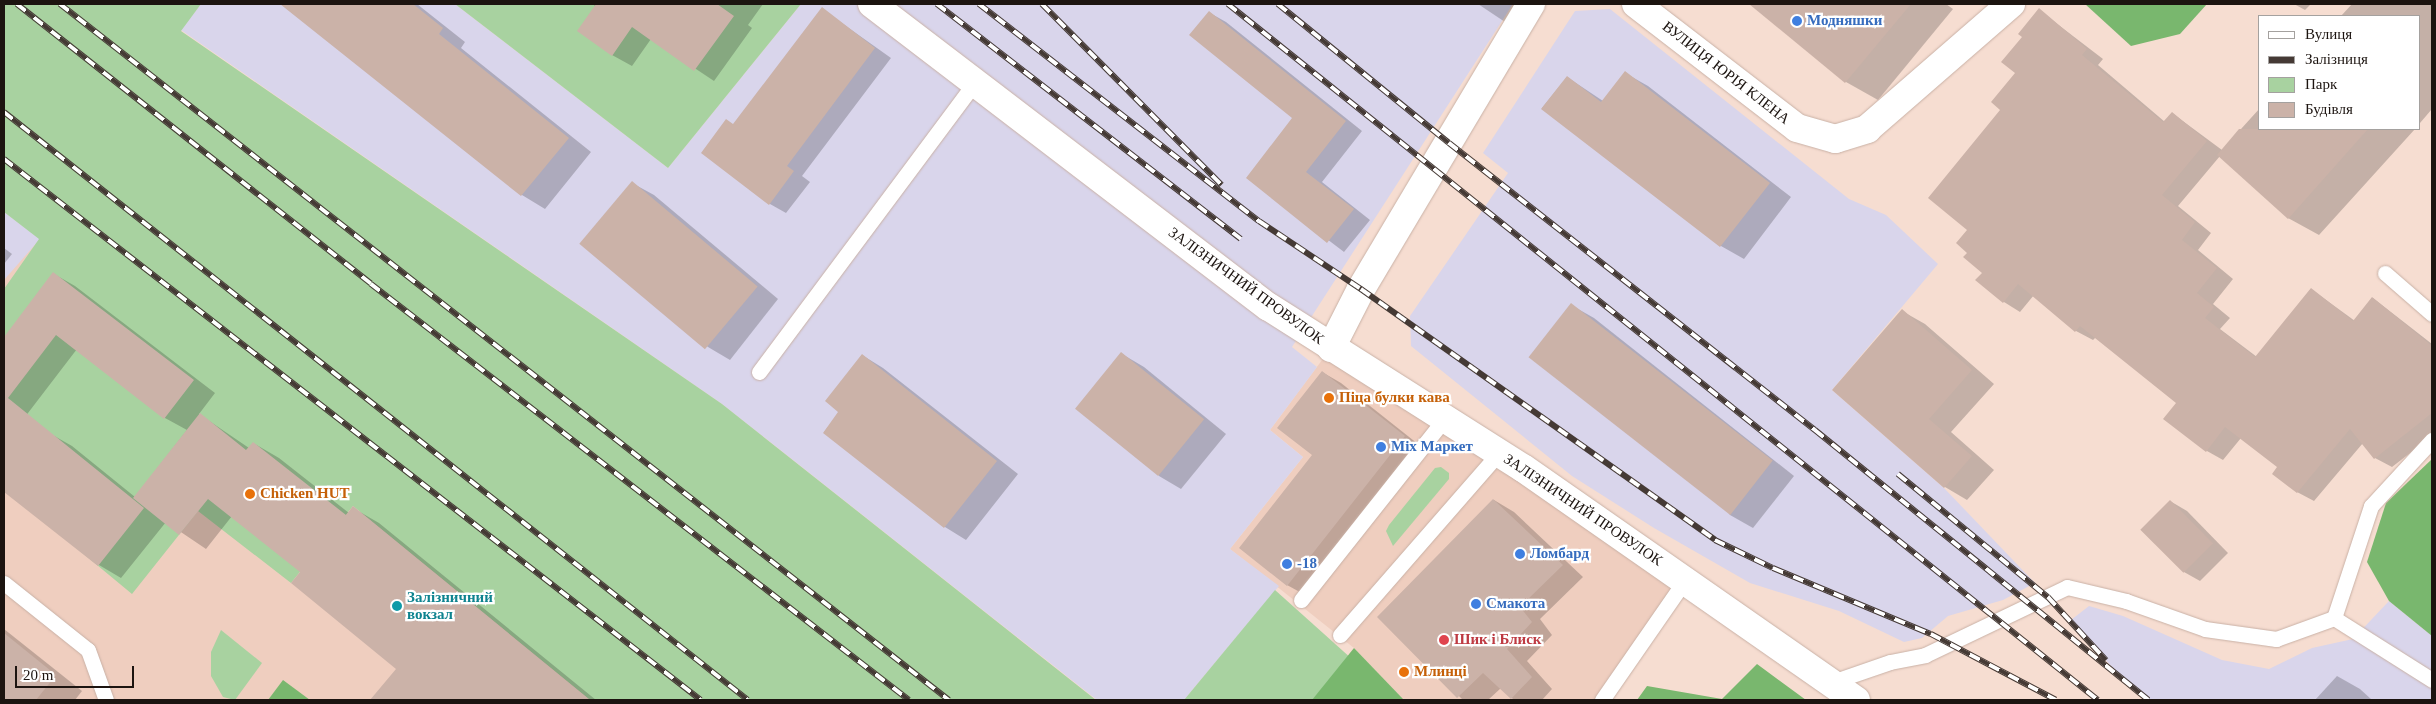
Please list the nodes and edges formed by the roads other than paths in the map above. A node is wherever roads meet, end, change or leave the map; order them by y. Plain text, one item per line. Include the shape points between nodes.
1 (872, 4) edge
2 (1531, 4) edge
3 (1636, 4) edge
4 (2010, 4) edge
5 (975, 82) junction
6 (2385, 273) dead end
7 (2432, 314) edge
8 (1331, 348) junction
9 (759, 372) dead end
10 (1445, 418) junction
11 (2432, 440) edge
12 (1499, 453) junction
13 (1685, 580) junction
14 (4, 583) edge
15 (1301, 600) dead end
16 (2334, 618) junction
17 (1340, 635) dead end
18 (2432, 680) edge
19 (1832, 682) junction
20 (106, 700) edge
21 (1602, 700) edge
22 (1856, 700) edge

1 - 5 street, ЗАЛІЗНИЧНИЙ ПРОВУЛОК
2 - 8 street via 1360,289
3 - 4 street, ВУЛИЦЯ ЮРІЯ КЛЕНА via 1797,128 1835,139 1867,129
5 - 8 street, ЗАЛІЗНИЧНИЙ ПРОВУЛОК via 1269,306
5 - 9 lane
6 - 7 lane
8 - 10 street, ЗАЛІЗНИЧНИЙ ПРОВУЛОК
10 - 12 street, ЗАЛІЗНИЧНИЙ ПРОВУЛОК
10 - 15 lane
11 - 16 lane via 2371,506
12 - 13 street, ЗАЛІЗНИЧНИЙ ПРОВУЛОК
12 - 17 lane
13 - 19 street, ЗАЛІЗНИЧНИЙ ПРОВУЛОК
13 - 21 lane
14 - 20 lane via 88,650
16 - 18 lane
16 - 19 lane via 2276,639 2205,629 2126,601 2068,587 1925,655 1890,662
19 - 22 street, ЗАЛІЗНИЧНИЙ ПРОВУЛОК

